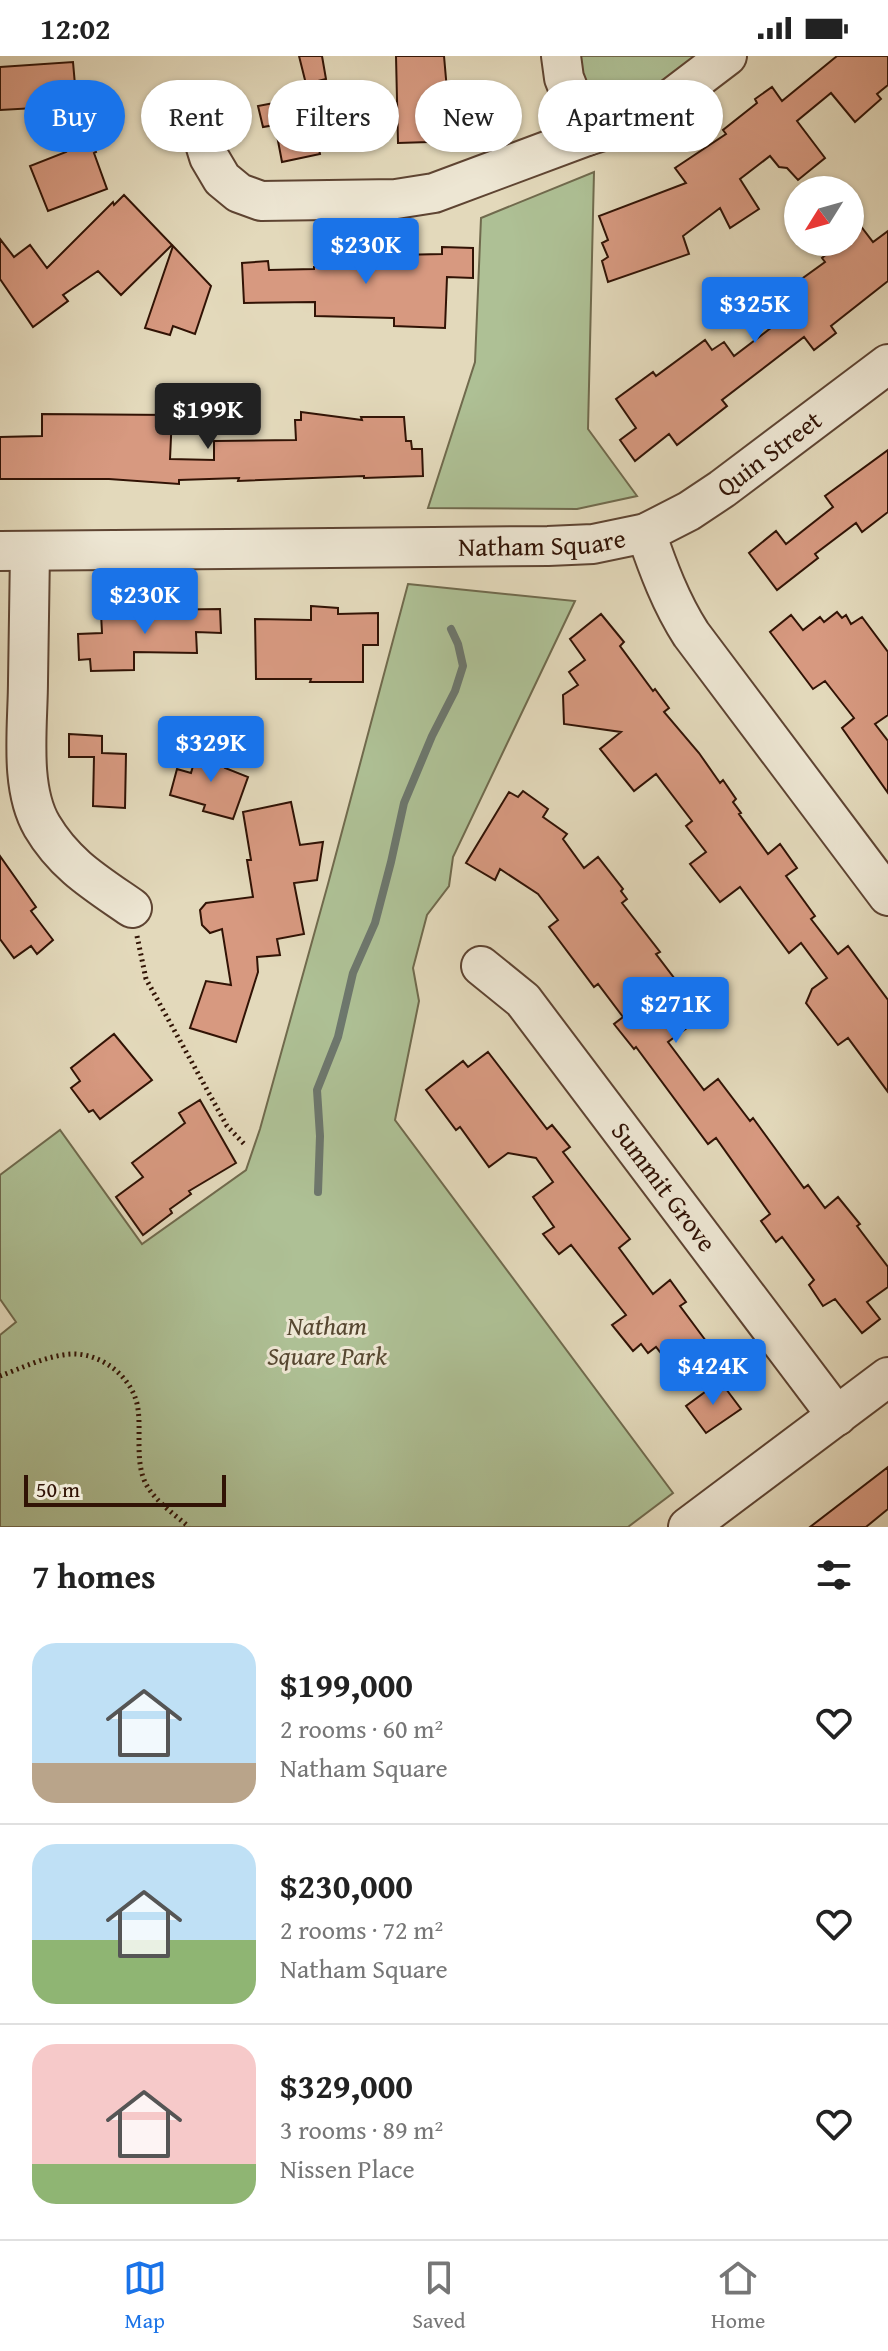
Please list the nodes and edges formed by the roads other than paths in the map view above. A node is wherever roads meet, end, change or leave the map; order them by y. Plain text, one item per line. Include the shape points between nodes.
1 (561, 56) edge
2 (727, 56) edge
3 (565, 80) edge
4 (695, 80) edge
5 (207, 152) edge
6 (544, 152) edge
7 (888, 364) edge
8 (646, 533) junction
9 (15, 552) edge
10 (888, 896) edge
11 (132, 908) road end
12 (481, 966) dead end
13 (888, 1377) edge
14 (837, 1416) junction
15 (688, 1527) edge

1 - 3 street
2 - 4 street
5 - 6 street via 222,179 261,201 396,199 434,193
7 - 8 street, Quin Street via 722,489
8 - 9 street, Natham Square via 548,546
8 - 10 street, Natham Square via 662,579 691,634
9 - 11 street via 33,807 73,866
12 - 14 street, Summit Grove via 523,1000
13 - 14 street
14 - 15 street

